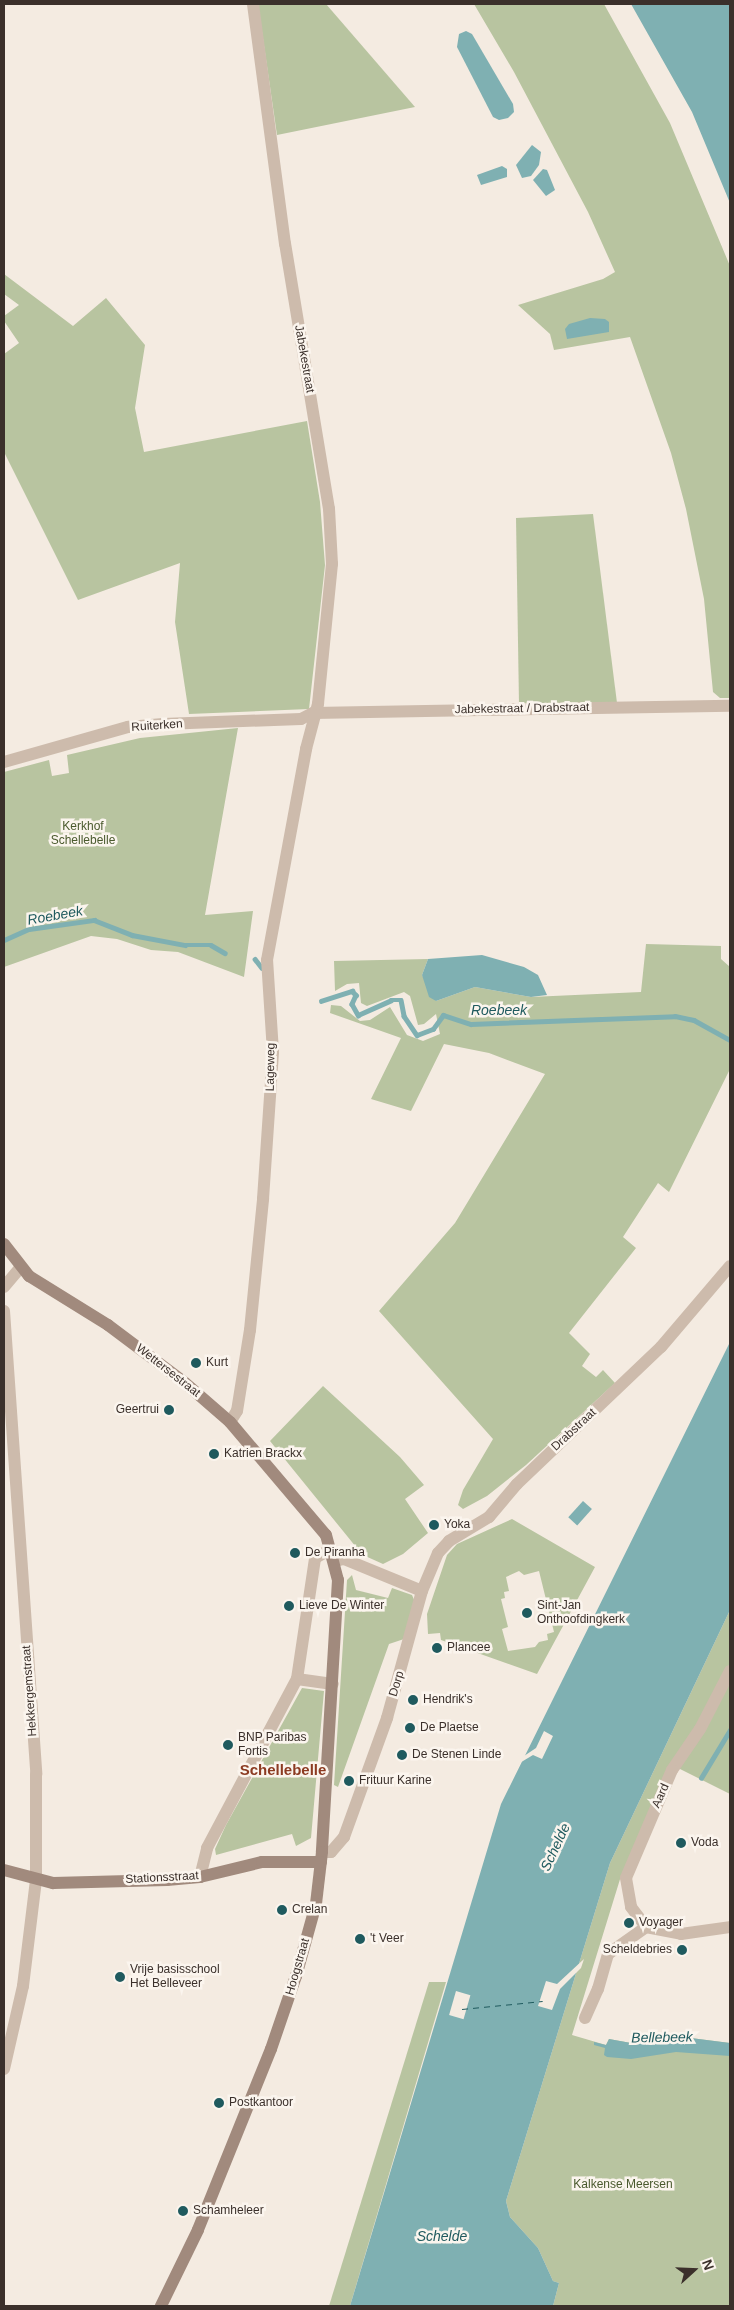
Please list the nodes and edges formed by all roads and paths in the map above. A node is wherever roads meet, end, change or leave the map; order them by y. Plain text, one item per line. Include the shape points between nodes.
1 (253, 4) edge
2 (730, 706) edge
3 (313, 713) junction
4 (4, 762) edge
5 (4, 1244) edge
6 (730, 1266) edge
7 (20, 1268) junction
8 (4, 1287) edge
9 (4, 1310) edge
10 (230, 1422) junction
11 (315, 1520) joint
12 (333, 1555) junction
13 (422, 1591) junction
14 (730, 1671) edge
15 (297, 1680) junction
16 (332, 1684) junction
17 (322, 1857) junction
18 (4, 1870) edge
19 (200, 1877) junction
20 (36, 1880) junction
21 (646, 1927) junction
22 (730, 1927) edge
23 (585, 2018) dead end
24 (4, 2070) edge
25 (161, 2306) edge

1 - 3 street, Jabekestraat via 285,244 332,534 318,704
2 - 3 street, Jabekestraat / Drabstraat
3 - 4 street, Ruiterken via 300,719 128,727
3 - 10 street, Lageweg via 267,960 273,1052 259,1240 244,1368 237,1411
5 - 7 main road, Wettersestraat
6 - 13 street, Drabstraat via 661,1346 516,1484 489,1517 449,1541 438,1552
7 - 8 street
7 - 10 main road, Wettersestraat via 145,1352
9 - 20 street, Hekkergemstraat via 35,1757
10 - 11 main road, Wettersestraat
11 - 12 main road, Hoogstraat
12 - 13 street
12 - 15 street via 315,1558
12 - 16 main road, Hoogstraat via 338,1609
13 - 17 street, Dorp via 387,1718 344,1837
14 - 21 street, Aard via 700,1729 672,1770 626,1878 628,1900
15 - 16 street
15 - 19 street via 211,1840
16 - 17 main road, Hoogstraat
17 - 19 main road, Stationsstraat via 262,1862
17 - 25 main road, Hoogstraat via 316,1904 271,2049 198,2230
18 - 20 main road, Stationsstraat
19 - 20 main road, Stationsstraat via 53,1883
20 - 24 street, Hekkergemstraat via 23,1986
21 - 22 street via 681,1934
21 - 23 street via 608,1954

